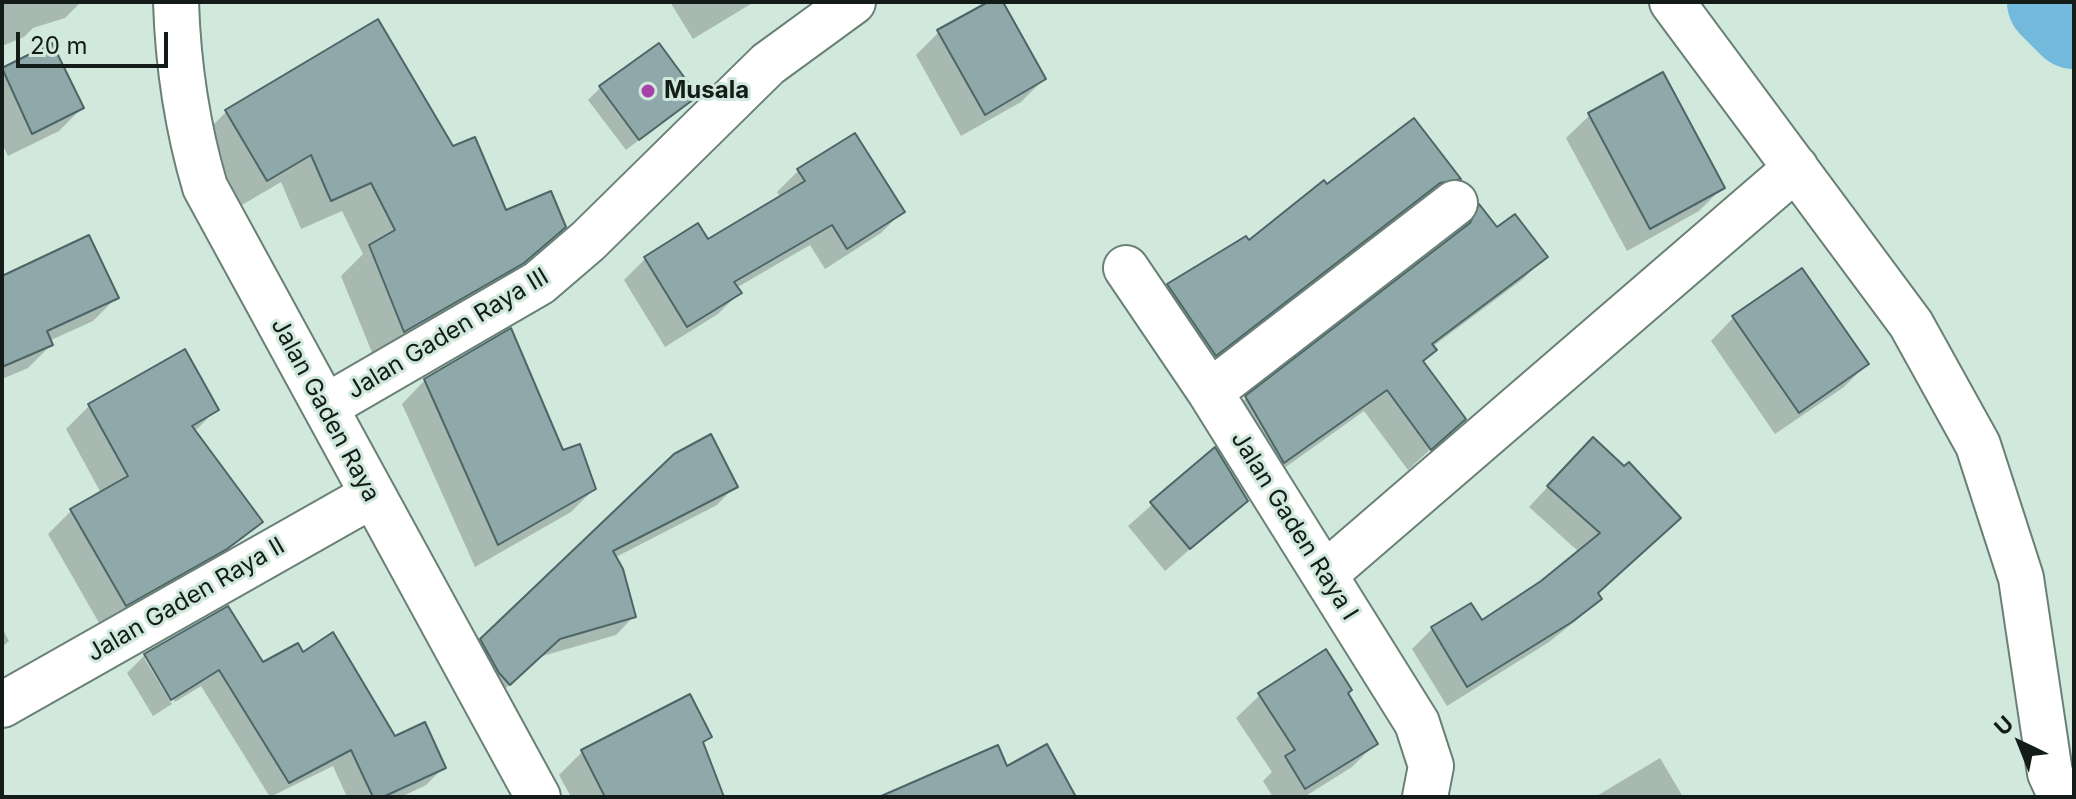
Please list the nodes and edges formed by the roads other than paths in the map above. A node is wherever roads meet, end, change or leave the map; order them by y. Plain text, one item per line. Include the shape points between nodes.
1 (176, 2) edge
2 (853, 2) edge
3 (1672, 2) edge
4 (1796, 168) junction
5 (1455, 203) dead end
6 (1126, 268) dead end
7 (1210, 392) junction
8 (325, 407) junction
9 (371, 496) junction
10 (1325, 574) junction
11 (2, 705) edge
12 (538, 797) edge
13 (1425, 797) edge
14 (2061, 797) edge

1 - 8 street, Jalan Gaden Raya via 191,141 205,187
2 - 8 street, Jalan Gaden Raya III via 768,64 539,283
3 - 4 street
4 - 10 street
4 - 14 street via 1911,324 1978,445 2021,578 2050,773
5 - 7 street
6 - 7 street, Jalan Gaden Raya I
7 - 10 street, Jalan Gaden Raya I
8 - 9 street, Jalan Gaden Raya
9 - 11 street, Jalan Gaden Raya II
9 - 12 street, Jalan Gaden Raya
10 - 13 street, Jalan Gaden Raya I via 1417,723 1431,766

